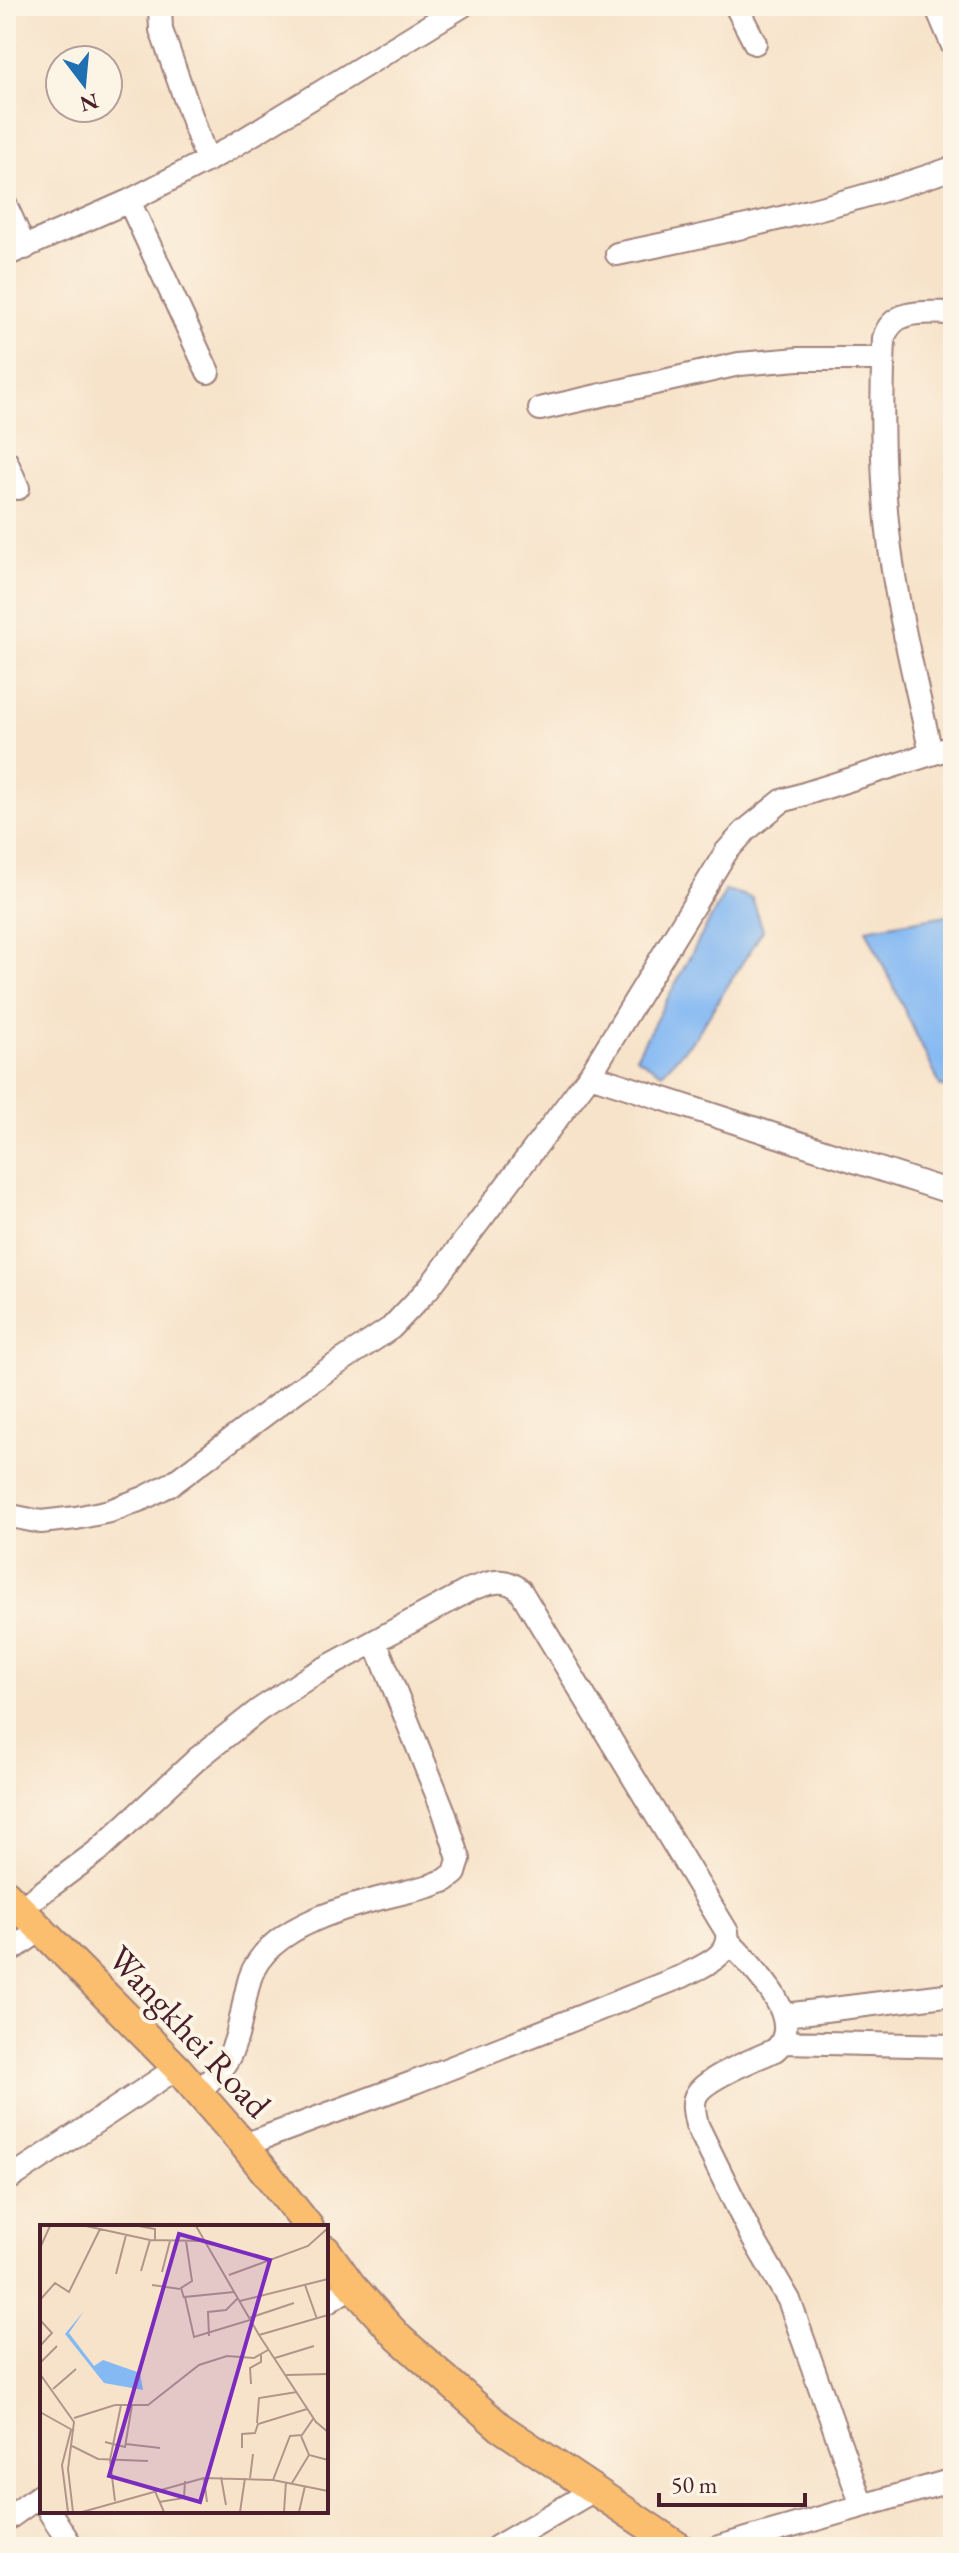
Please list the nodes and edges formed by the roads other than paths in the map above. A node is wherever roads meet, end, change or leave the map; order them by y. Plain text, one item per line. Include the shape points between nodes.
1 (160, 6) edge
2 (462, 6) edge
3 (736, 6) edge
4 (936, 6) edge
5 (755, 43) dead end
6 (953, 46) edge
7 (207, 161) junction
8 (953, 168) edge
9 (129, 201) junction
10 (6, 206) edge
11 (16, 252) edge
12 (617, 254) dead end
13 (953, 313) edge
14 (883, 359) junction
15 (208, 372) dead end
16 (540, 409) dead end
17 (6, 461) edge
18 (18, 488) dead end
19 (942, 750) edge
20 (590, 1075) junction
21 (953, 1193) edge
22 (6, 1515) edge
23 (375, 1641) junction
24 (14, 1901) edge
25 (42, 1929) junction
26 (728, 1941) junction
27 (6, 1954) edge
28 (953, 1994) edge
29 (785, 2015) junction
30 (784, 2042) junction
31 (953, 2046) edge
32 (177, 2068) junction
33 (198, 2093) junction
34 (244, 2145) junction
35 (6, 2181) edge
36 (307, 2225) edge
37 (328, 2253) edge
38 (352, 2286) junction
39 (328, 2302) edge
40 (953, 2480) edge
41 (596, 2489) junction
42 (40, 2502) edge
43 (862, 2506) junction
44 (51, 2513) edge
45 (6, 2520) edge
46 (72, 2547) edge
47 (497, 2547) edge
48 (679, 2547) edge
49 (719, 2547) edge

1 - 7 street via 161,30
2 - 7 street
3 - 5 street
4 - 6 street
7 - 9 street
8 - 12 street via 846,201
9 - 11 street
9 - 15 street
10 - 11 street
13 - 14 street via 894,319 884,338
14 - 16 street via 739,364
14 - 19 street via 881,424 891,554
17 - 18 street
19 - 20 street via 782,801 745,831 726,852
20 - 21 street
20 - 22 street via 428,1289 391,1328 173,1483 144,1498 76,1518 41,1522
23 - 24 street via 259,1710 99,1850
23 - 26 street via 471,1589 512,1583 574,1677
23 - 33 street via 444,1812 459,1859 455,1873 430,1886 319,1916 282,1939 251,1974 226,2063
24 - 25 main road, Wangkhei Road
25 - 27 street
25 - 32 main road, Wangkhei Road
26 - 29 street
26 - 34 street via 722,1953 683,1976
28 - 29 street
29 - 30 street
30 - 31 street
30 - 43 street via 707,2084 696,2094 693,2107 751,2235 789,2300
32 - 33 main road, Wangkhei Road
32 - 35 street
33 - 34 main road, Wangkhei Road
34 - 36 main road, Wangkhei Road
37 - 38 main road
38 - 39 street
38 - 41 main road via 399,2338 500,2427
40 - 43 street
41 - 47 street
41 - 48 main road
42 - 45 street
43 - 49 street
44 - 46 street

